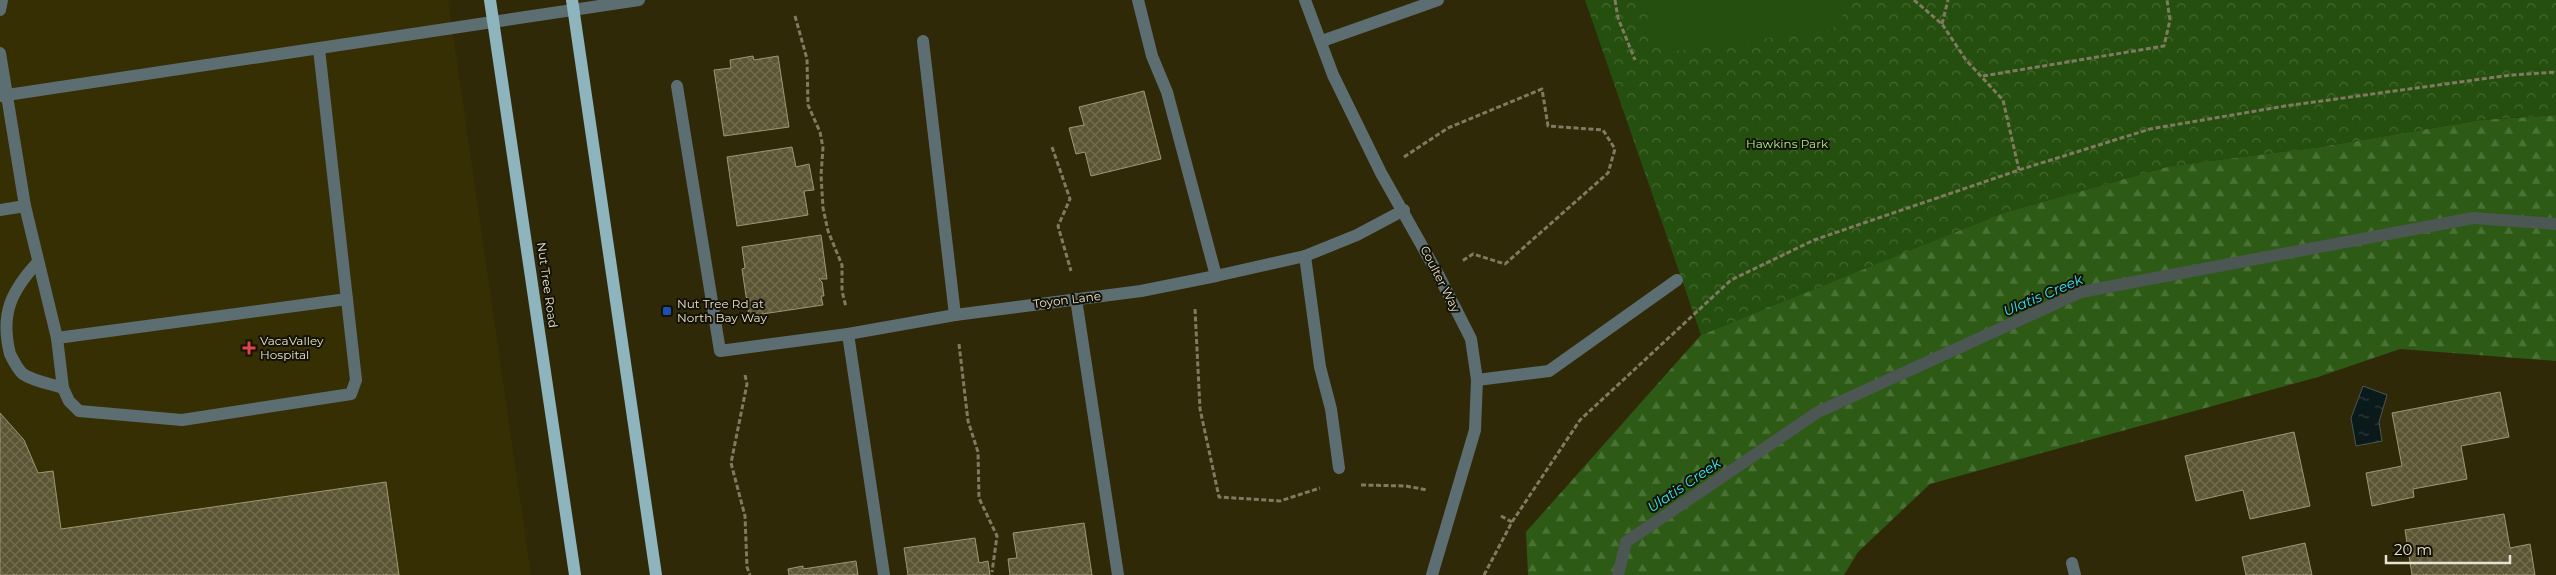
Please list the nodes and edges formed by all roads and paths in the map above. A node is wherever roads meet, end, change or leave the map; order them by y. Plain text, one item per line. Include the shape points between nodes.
1 (2, 0) edge
2 (490, 0) edge
3 (639, 0) edge
4 (1138, 0) edge
5 (1305, 0) edge
6 (1438, 0) edge
7 (1615, 0) edge
8 (1914, 0) edge
9 (1948, 0) edge
10 (2167, 0) edge
11 (572, 5) edge
12 (0, 10) edge
13 (795, 16) dead end
14 (494, 23) junction
15 (1942, 24) junction
16 (923, 41) dead end
17 (1322, 41) junction
18 (319, 49) junction
19 (0, 53) edge
20 (1635, 60) dead end
21 (2556, 72) edge
22 (1983, 76) junction
23 (678, 86) dead end
24 (3, 96) edge
25 (1052, 147) dead end
26 (2018, 170) junction
27 (1381, 173) junction
28 (26, 206) junction
29 (0, 210) edge
30 (1404, 210) junction
31 (1305, 256) junction
32 (38, 262) junction
33 (1216, 276) junction
34 (1439, 276) junction
35 (1677, 280) dead end
36 (1192, 281) junction
37 (347, 299) junction
38 (1076, 299) junction
39 (955, 315) junction
40 (848, 334) junction
41 (58, 338) junction
42 (742, 348) junction
43 (1478, 380) junction
44 (63, 388) junction
45 (1339, 468) dead end
46 (1353, 484) dead end
47 (1326, 486) dead end
48 (1427, 490) dead end
49 (1502, 516) dead end
50 (1512, 522) junction
51 (992, 572) dead end
52 (575, 575) edge
53 (656, 575) edge
54 (750, 575) edge
55 (884, 575) edge
56 (1118, 575) edge
57 (1432, 575) edge
58 (1484, 575) edge

1 - 12 street
2 - 14 main road, Nut Tree Road
3 - 11 street
4 - 33 street via 1152,56 1167,92
5 - 17 street, Coulter Way
6 - 17 street
7 - 20 path via 1618,18
8 - 15 path
9 - 15 path
10 - 22 path via 2170,20 2164,46
11 - 14 street
11 - 53 main road
13 - 40 path via 807,59 808,105 823,148 821,192 828,231 842,265
14 - 18 street
14 - 52 main road, Nut Tree Road
15 - 22 path via 1966,60
16 - 39 street
17 - 27 street, Coulter Way via 1333,76
18 - 24 street
18 - 37 street
19 - 24 street
21 - 26 path via 2511,75 2285,106 2150,129
22 - 26 path via 2003,100
23 - 42 street, Toyon Lane via 720,351
24 - 28 street
25 - 38 path via 1070,199 1058,226
26 - 50 path via 1814,240 1730,280 1580,420
27 - 30 street, Coulter Way
27 - 34 path via 1448,128 1542,89 1548,126 1604,130 1615,149 1608,173 1505,264 1473,254
28 - 29 street
28 - 32 street
30 - 31 street, Toyon Lane
30 - 34 street, Coulter Way
31 - 33 street, Toyon Lane
31 - 45 street via 1320,367 1331,409
32 - 41 street
32 - 44 street via 13,289 4,308 2,324 6,346 22,373
33 - 36 street, Toyon Lane
34 - 43 street, Coulter Way via 1471,339
35 - 43 street via 1549,371
36 - 38 street, Toyon Lane
36 - 47 path via 1200,409 1219,497 1280,501
37 - 41 street
37 - 44 street via 356,380 351,394 182,420 79,411
38 - 39 street, Toyon Lane
38 - 56 street
39 - 40 street, Toyon Lane
39 - 51 path via 968,421 978,452 979,498 997,536
40 - 42 street, Toyon Lane
40 - 55 street
41 - 44 street
42 - 54 path via 747,384 731,463 745,516 746,567
43 - 57 street, Coulter Way via 1476,430
46 - 48 path
49 - 50 path
50 - 58 path

